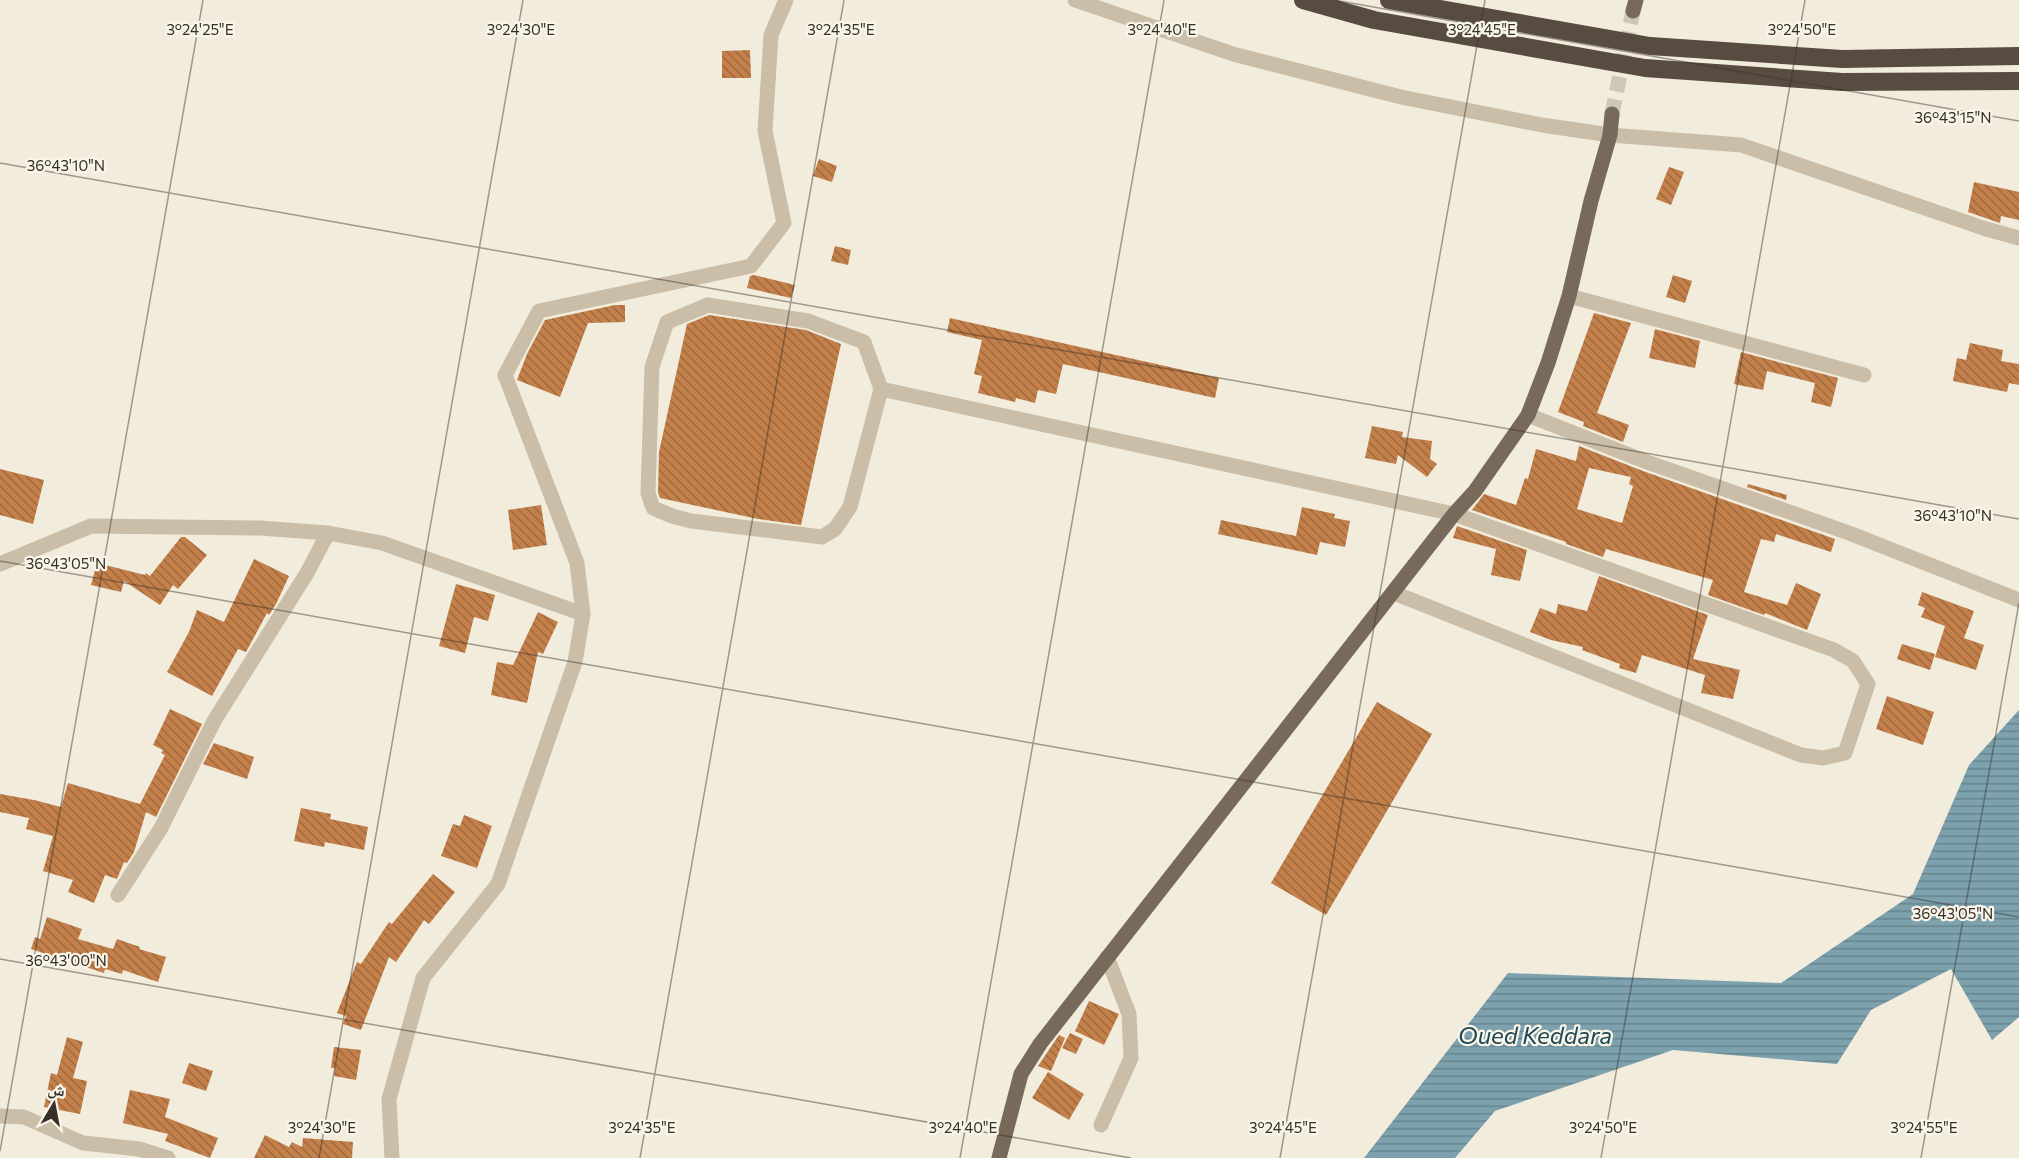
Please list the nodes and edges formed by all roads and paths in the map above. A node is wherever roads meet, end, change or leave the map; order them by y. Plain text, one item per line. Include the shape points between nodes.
1 (786, 0) edge
2 (1076, 0) edge
3 (1303, 0) edge
4 (1389, 0) edge
5 (2019, 56) edge
6 (2019, 81) edge
7 (1612, 114) tunnel mouth
8 (1610, 135) junction
9 (2019, 238) edge
10 (1569, 297) junction
11 (1864, 375) dead end
12 (881, 389) junction
13 (1528, 415) junction
14 (1454, 513) junction
15 (328, 533) junction
16 (0, 564) edge
17 (1394, 592) junction
18 (2019, 600) edge
19 (583, 614) junction
20 (118, 895) dead end
21 (1107, 957) junction
22 (0, 1116) edge
23 (1101, 1125) dead end
24 (168, 1158) edge
25 (392, 1158) edge
26 (999, 1158) edge

1 - 19 street via 771,34 765,131 784,223 751,266 538,311 505,375 577,563
2 - 8 street via 1233,54 1401,97
3 - 6 highway via 1374,20 1645,68 1842,82
4 - 5 highway via 1650,46 1842,59
7 - 8 main road
8 - 9 street via 1741,146
8 - 10 main road
10 - 11 street
10 - 13 main road
12 - 12 street via 850,507 835,529 822,537 691,520 653,508 648,493 652,367 667,322 708,305 808,321 864,342
12 - 14 street
13 - 14 main road via 1475,491
13 - 18 street
14 - 17 main road
14 - 17 street via 1834,650 1853,662 1868,684 1845,753 1823,758 1801,755
15 - 16 street via 91,526
15 - 19 street via 382,543
15 - 20 street via 214,721 161,828
17 - 21 main road
19 - 25 street via 575,662 498,884 423,978 388,1099
21 - 23 street via 1129,1014 1131,1058
21 - 26 main road via 1021,1074
22 - 24 street via 24,1117 83,1143 139,1149

